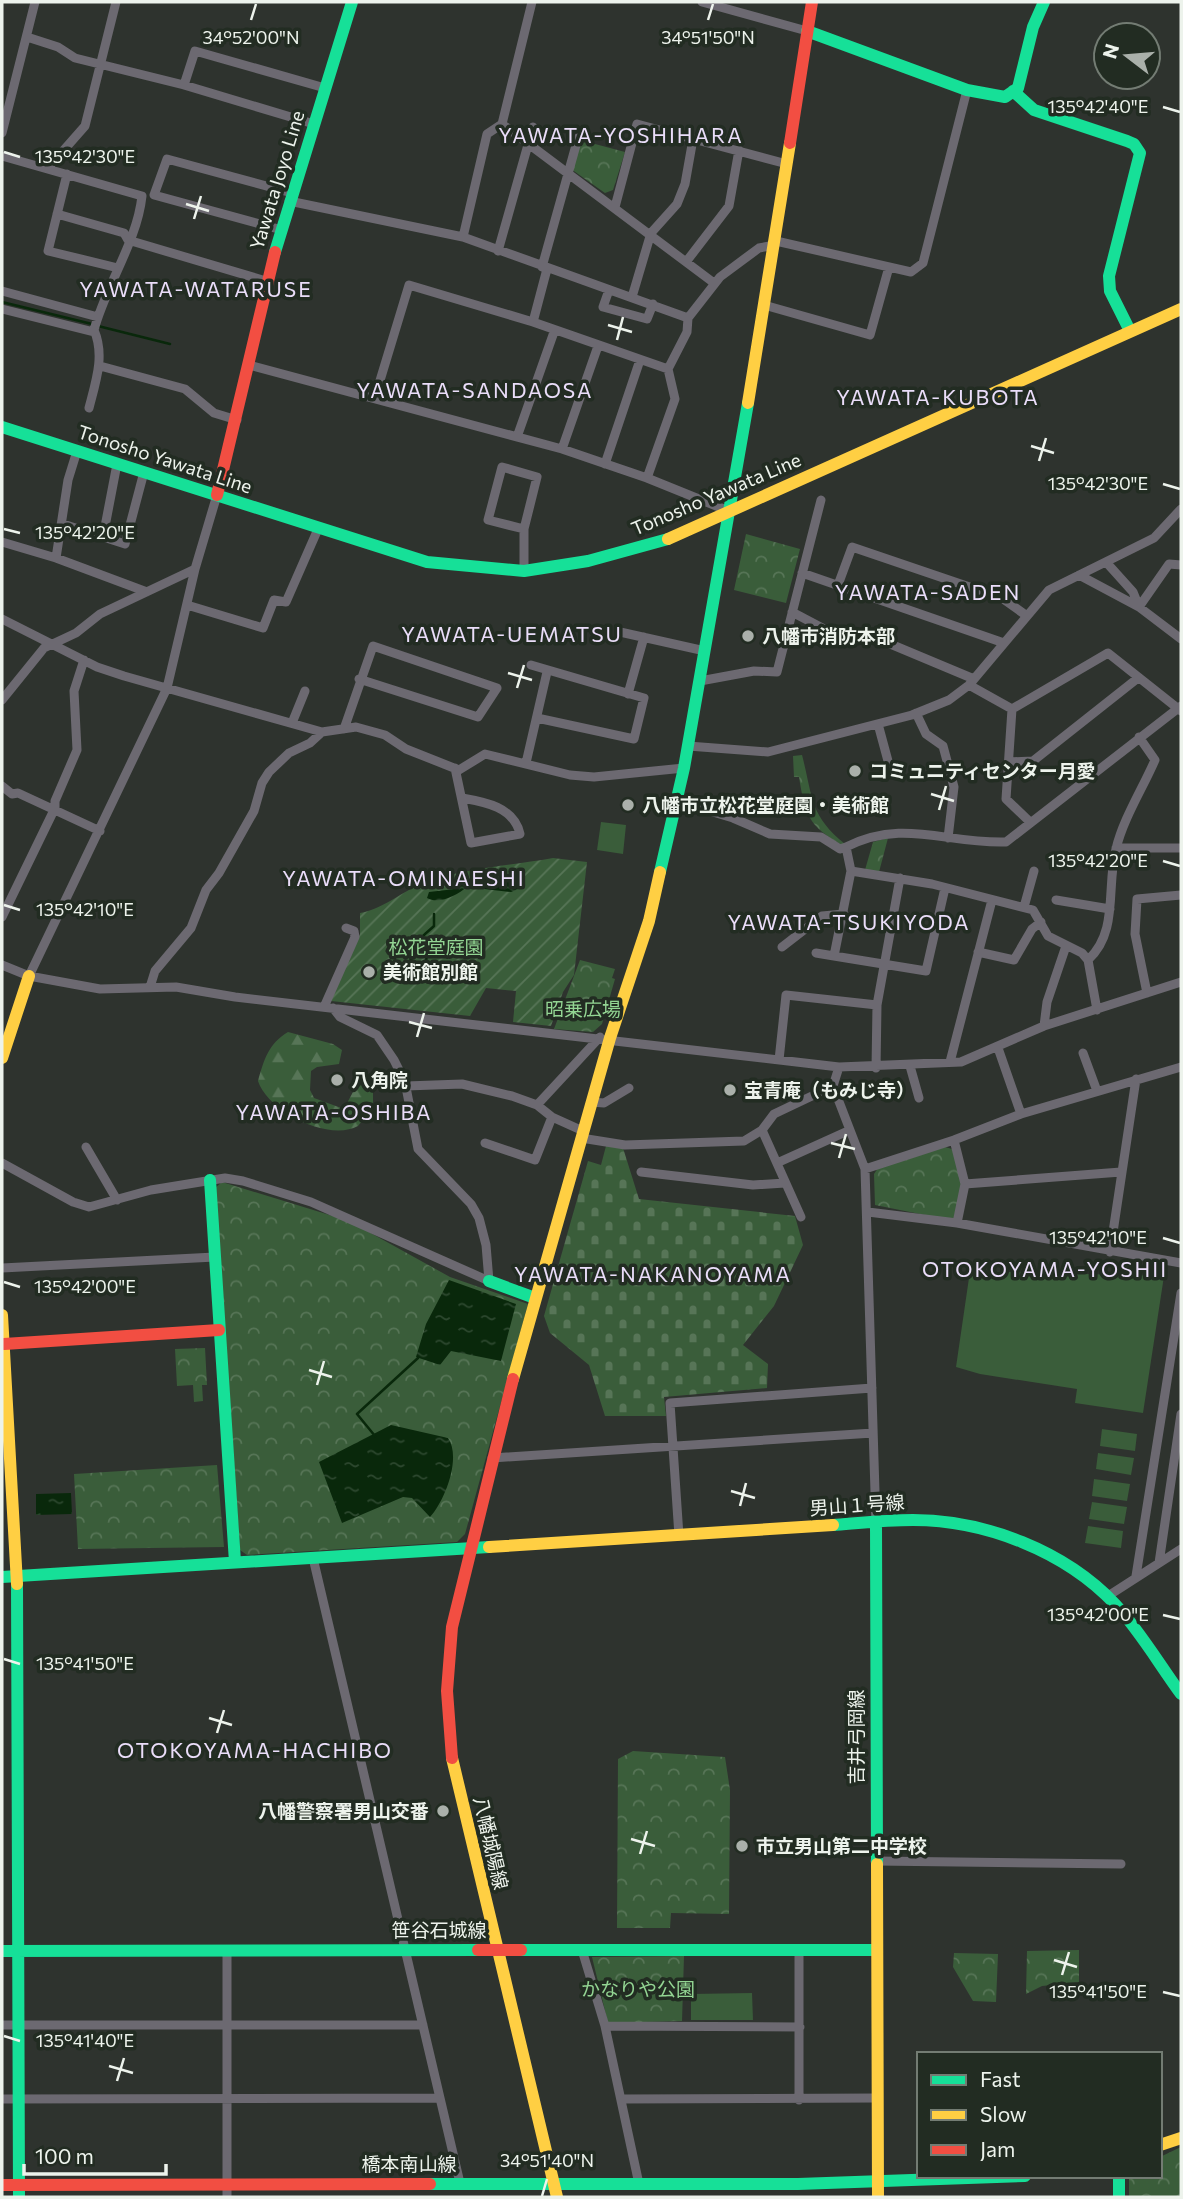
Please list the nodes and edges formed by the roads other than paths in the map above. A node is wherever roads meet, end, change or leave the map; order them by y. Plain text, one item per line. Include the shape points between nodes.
1 (35, 2) edge
2 (116, 2) edge
3 (352, 2) edge
4 (531, 2) edge
5 (702, 2) edge
6 (812, 2) edge
7 (1044, 2) edge
8 (807, 31) junction
9 (27, 37) junction
10 (99, 65) junction
11 (184, 85) junction
12 (326, 88) junction
13 (967, 90) junction
14 (1013, 91) junction
15 (314, 124) junction
16 (502, 124) junction
17 (533, 127) dead end
18 (2, 133) edge
19 (578, 138) dead end
20 (693, 139) junction
21 (528, 144) junction
22 (738, 150) junction
23 (2, 156) edge
24 (787, 164) junction
25 (48, 168) junction
26 (569, 172) junction
27 (67, 174) junction
28 (291, 197) junction
29 (615, 207) junction
30 (57, 214) junction
31 (282, 230) junction
32 (651, 233) junction
33 (463, 237) junction
34 (128, 240) junction
35 (775, 243) junction
36 (498, 251) junction
37 (686, 262) junction
38 (889, 267) junction
39 (118, 268) junction
40 (544, 268) junction
41 (266, 281) junction
42 (714, 283) junction
43 (609, 290) junction
44 (2, 291) edge
45 (632, 297) junction
46 (653, 304) junction
47 (764, 305) junction
48 (2, 309) edge
49 (1181, 309) edge
50 (688, 318) junction
51 (533, 322) junction
52 (95, 325) junction
53 (1130, 331) junction
54 (554, 332) junction
55 (598, 346) junction
56 (640, 360) junction
57 (249, 365) junction
58 (100, 366) junction
59 (668, 369) junction
60 (375, 397) junction
61 (89, 408) dead end
62 (237, 420) junction
63 (2, 427) edge
64 (517, 437) junction
65 (78, 450) junction
66 (562, 450) junction
67 (117, 464) junction
68 (605, 464) junction
69 (144, 472) junction
70 (647, 478) junction
71 (217, 495) junction
72 (821, 500) dead end
73 (1181, 509) edge
74 (731, 512) junction
75 (63, 524) junction
76 (318, 529) junction
77 (524, 529) junction
78 (103, 537) junction
79 (2, 542) edge
80 (56, 558) junction
81 (1105, 562) junction
82 (1181, 565) edge
83 (195, 569) junction
84 (524, 571) junction
85 (802, 573) junction
86 (1079, 575) junction
87 (838, 585) junction
88 (147, 592) junction
89 (187, 605) junction
90 (1139, 607) junction
91 (792, 612) junction
92 (1027, 616) junction
93 (2, 619) edge
94 (620, 632) dead end
95 (644, 637) junction
96 (1181, 639) edge
97 (53, 643) junction
98 (1004, 643) junction
99 (705, 650) junction
100 (84, 660) junction
101 (531, 666) dead end
102 (547, 672) junction
103 (1138, 678) junction
104 (359, 679) junction
105 (700, 681) junction
106 (971, 682) junction
107 (167, 688) junction
108 (305, 691) dead end
109 (628, 694) junction
110 (2, 700) edge
111 (1180, 708) edge
112 (1012, 709) junction
113 (916, 713) junction
114 (537, 718) junction
115 (292, 723) junction
116 (878, 724) junction
117 (344, 729) junction
118 (322, 732) junction
119 (1139, 737) junction
120 (688, 746) junction
121 (1009, 762) junction
122 (526, 763) junction
123 (455, 768) junction
124 (684, 768) junction
125 (891, 772) dead end
126 (2, 786) edge
127 (461, 798) junction
128 (676, 801) junction
129 (55, 808) junction
130 (1030, 822) junction
131 (100, 831) junction
132 (948, 838) junction
133 (1180, 845) edge
134 (846, 847) junction
135 (1116, 848) junction
136 (851, 871) junction
137 (1034, 871) dead end
138 (900, 878) junction
139 (945, 887) junction
140 (1181, 895) edge
141 (992, 900) junction
142 (1056, 900) dead end
143 (1024, 907) junction
144 (1110, 909) junction
145 (844, 914) junction
146 (2, 917) edge
147 (1041, 922) junction
148 (346, 928) dead end
149 (1066, 946) junction
150 (782, 947) dead end
151 (978, 952) junction
152 (816, 953) dead end
153 (834, 956) junction
154 (1087, 960) junction
155 (2, 965) edge
156 (883, 965) junction
157 (29, 976) junction
158 (1181, 982) edge
159 (150, 987) junction
160 (1147, 993) junction
161 (877, 1005) junction
162 (329, 1007) junction
163 (1097, 1010) junction
164 (1044, 1026) junction
165 (605, 1038) junction
166 (998, 1048) junction
167 (1083, 1053) dead end
168 (2, 1058) edge
169 (779, 1060) junction
170 (950, 1062) junction
171 (910, 1066) junction
172 (839, 1067) junction
173 (1181, 1067) edge
174 (876, 1068) junction
175 (1136, 1080) junction
176 (406, 1086) junction
177 (833, 1086) junction
178 (629, 1088) dead end
179 (1097, 1091) junction
180 (919, 1098) dead end
181 (591, 1102) junction
182 (537, 1105) junction
183 (1021, 1114) junction
184 (552, 1117) junction
185 (762, 1130) junction
186 (850, 1130) junction
187 (582, 1134) junction
188 (954, 1140) junction
189 (485, 1143) dead end
190 (86, 1147) dead end
191 (2, 1163) edge
192 (778, 1163) junction
193 (865, 1168) junction
194 (641, 1172) dead end
195 (1121, 1172) junction
196 (210, 1180) junction
197 (785, 1183) junction
198 (965, 1184) junction
199 (117, 1200) junction
200 (868, 1212) junction
201 (801, 1217) dead end
202 (957, 1223) junction
203 (1110, 1252) junction
204 (215, 1257) junction
205 (1181, 1262) edge
206 (2, 1268) edge
207 (489, 1281) junction
208 (1181, 1294) edge
209 (535, 1298) junction
210 (2, 1315) edge
211 (219, 1330) junction
212 (3, 1344) edge
213 (872, 1388) junction
214 (1181, 1414) edge
215 (5, 1415) edge
216 (873, 1433) junction
217 (1159, 1437) junction
218 (1177, 1441) junction
219 (672, 1447) junction
220 (492, 1458) junction
221 (7, 1488) edge
222 (876, 1524) junction
223 (679, 1536) junction
224 (469, 1548) junction
225 (1181, 1549) edge
226 (313, 1558) junction
227 (235, 1562) junction
228 (1159, 1563) junction
229 (17, 1576) junction
230 (1136, 1576) junction
231 (2, 1577) edge
232 (1108, 1596) junction
233 (1181, 1694) edge
234 (875, 1861) junction
235 (1121, 1864) dead end
236 (227, 1950) junction
237 (405, 1950) junction
238 (582, 1950) junction
239 (799, 1950) junction
240 (877, 1950) junction
241 (2, 1951) edge
242 (18, 1951) junction
243 (2, 2025) edge
244 (18, 2025) junction
245 (227, 2025) junction
246 (423, 2025) junction
247 (605, 2026) junction
248 (800, 2027) junction
249 (440, 2098) junction
250 (877, 2098) junction
251 (2, 2099) edge
252 (19, 2099) junction
253 (227, 2099) junction
254 (621, 2099) junction
255 (799, 2100) junction
256 (1181, 2138) edge
257 (1162, 2144) edge
258 (977, 2178) edge
259 (1119, 2178) edge
260 (554, 2182) junction
261 (878, 2182) junction
262 (390, 2183) junction
263 (460, 2183) junction
264 (2, 2185) edge
265 (639, 2185) junction
266 (227, 2190) edge
267 (19, 2191) edge
268 (390, 2197) edge
269 (557, 2197) edge
270 (878, 2197) edge
271 (1119, 2197) edge

1 - 9 street
2 - 10 street
3 - 12 street, Yawata Joyo Line
4 - 16 street
5 - 8 street
6 - 8 street, 八幡城陽線
7 - 14 street via 1018,88
8 - 13 street
8 - 24 street, 八幡城陽線
9 - 10 street
9 - 18 street
10 - 11 street
10 - 25 street via 85,126
11 - 12 street via 195,51
11 - 15 street
12 - 15 street, Yawata Joyo Line
13 - 14 street via 1005,97
13 - 38 street via 923,263 911,272
14 - 53 street via 1034,110 1127,141 1140,153 1109,276 1110,291
15 - 28 street, Yawata Joyo Line
16 - 21 street
16 - 33 street via 487,134
17 - 21 street
19 - 26 street
20 - 22 street
20 - 29 street via 637,124
20 - 32 street via 677,204
21 - 26 street
21 - 36 street
22 - 24 street
22 - 37 street via 729,206
23 - 25 street
24 - 35 street, 八幡城陽線
25 - 27 street
26 - 29 street
26 - 40 street
27 - 30 street
27 - 34 street via 142,196 139,218
28 - 31 street, Yawata Joyo Line
28 - 31 street via 167,159 155,195
28 - 33 street
29 - 32 street
30 - 34 street via 124,233
30 - 39 street via 48,251
31 - 41 street, Yawata Joyo Line
32 - 37 street
32 - 45 street
33 - 36 street
34 - 39 street
34 - 41 street
35 - 38 street
35 - 42 street via 759,248
35 - 47 street, 八幡城陽線
36 - 40 street
37 - 42 street
38 - 47 street via 870,335
39 - 52 street
40 - 43 street
40 - 51 street
41 - 57 street, Yawata Joyo Line
42 - 50 street
43 - 45 street
43 - 46 street via 603,307 647,319
44 - 52 street
45 - 46 street
46 - 50 street
47 - 74 street, 八幡城陽線
48 - 52 street
49 - 53 street, Tonosho Yawata Line
50 - 59 street via 687,332
51 - 54 street
51 - 60 street via 410,285
52 - 58 street
53 - 74 street, Tonosho Yawata Line
54 - 55 street
54 - 64 street
55 - 56 street
55 - 66 street
56 - 59 street
56 - 68 street
57 - 60 street
57 - 62 street, Yawata Joyo Line
58 - 61 street
58 - 62 street via 185,389 214,413
59 - 70 street via 674,399
60 - 64 street
62 - 71 street, Yawata Joyo Line
63 - 65 street, Tonosho Yawata Line
64 - 66 street
65 - 67 street, Tonosho Yawata Line
65 - 75 street via 68,480
66 - 68 street
67 - 69 street, Tonosho Yawata Line
67 - 78 street
68 - 70 street
69 - 71 street, Tonosho Yawata Line
69 - 78 street via 125,544
70 - 74 street
71 - 76 street, Tonosho Yawata Line
71 - 83 street
72 - 85 street
73 - 81 street via 1154,538
74 - 84 street, Tonosho Yawata Line via 654,545
74 - 99 street, 八幡城陽線
75 - 78 street
75 - 80 street
76 - 84 street, Tonosho Yawata Line via 428,562
76 - 89 street via 286,602 274,600 263,628
77 - 77 street via 537,477 502,467 488,520
77 - 84 street
79 - 80 street
80 - 88 street
81 - 86 street
81 - 90 street via 1133,592
82 - 90 street via 1170,564
83 - 88 street
83 - 89 street
85 - 87 street
85 - 91 street
86 - 90 street
86 - 92 street via 1049,590
87 - 92 street via 852,547 1002,598
87 - 98 street
88 - 97 street
89 - 107 street
90 - 96 street
91 - 105 street via 777,672 754,671
91 - 106 street via 847,641 876,638
92 - 98 street
93 - 97 street
94 - 95 street
95 - 99 street
95 - 109 street
97 - 100 street
97 - 110 street
98 - 106 street
99 - 105 street, 八幡城陽線
100 - 107 street
100 - 129 street via 74,691 77,750
101 - 102 street
102 - 109 street
102 - 114 street
103 - 111 street
103 - 112 street via 1108,653
103 - 121 street via 1033,761
104 - 104 street via 373,646 497,688 478,717
104 - 117 street
105 - 120 street, 八幡城陽線
106 - 112 street
106 - 113 street via 949,700
107 - 115 street
107 - 131 street
108 - 115 street
109 - 114 street via 644,698 634,739
111 - 119 street
112 - 121 street
113 - 116 street
113 - 132 street via 926,734 943,746 954,787
114 - 122 street
115 - 118 street
116 - 120 street via 768,752
116 - 125 street
117 - 118 street
117 - 123 street via 356,727 385,735 406,749
118 - 159 street via 269,772 254,811 206,890 191,928 156,971
119 - 130 street
119 - 135 street via 1155,760
120 - 124 street, 八幡城陽線
121 - 130 street via 1006,799
122 - 123 street via 485,754 459,770
122 - 124 street via 570,775 605,778
123 - 127 street
124 - 128 street, 八幡城陽線
126 - 129 street via 12,794
127 - 127 street via 471,843 520,834 518,822 502,809
128 - 134 street via 770,834 821,837 840,849
128 - 165 street, 八幡城陽線 via 649,920
129 - 131 street
129 - 146 street
130 - 132 street via 1006,842
131 - 157 street
132 - 134 street via 894,831 867,836
133 - 135 street
134 - 136 street
135 - 144 street
136 - 138 street
136 - 145 street
137 - 143 street
138 - 139 street
138 - 156 street
139 - 141 street
139 - 156 street via 926,971
140 - 160 street via 1138,899 1135,934
141 - 143 street
141 - 151 street
142 - 144 street
143 - 147 street via 1033,910
144 - 154 street via 1102,947
145 - 150 street via 822,916
145 - 153 street
147 - 149 street via 1048,936
147 - 151 street via 1014,960
148 - 162 street via 354,931 355,937
149 - 154 street
149 - 164 street
151 - 170 street
152 - 153 street
153 - 156 street
154 - 163 street
155 - 157 street
156 - 161 street
157 - 159 street via 100,989
157 - 168 street
158 - 160 street
159 - 162 street via 202,989
160 - 163 street
161 - 169 street via 786,995
161 - 174 street
162 - 165 street
162 - 176 street via 377,1035
163 - 164 street
164 - 166 street
165 - 169 street
165 - 181 street, 八幡城陽線
165 - 182 street
166 - 170 street
166 - 183 street
167 - 179 street
169 - 172 street
170 - 171 street
171 - 174 street
171 - 180 street
172 - 174 street
172 - 177 street
173 - 175 street
175 - 179 street
175 - 195 street
176 - 182 street via 462,1084
176 - 207 street via 418,1149 471,1204 478,1218
177 - 185 street via 774,1114
177 - 186 street
178 - 181 street via 604,1103
179 - 183 street
181 - 187 street, 八幡城陽線
182 - 184 street
183 - 188 street
184 - 187 street
184 - 189 street via 535,1160
185 - 187 street via 744,1141 625,1145
185 - 192 street
186 - 192 street
186 - 193 street
187 - 209 street, 八幡城陽線
188 - 193 street
188 - 198 street
190 - 199 street
191 - 199 street via 73,1202 98,1207
192 - 197 street
193 - 200 street
194 - 197 street via 753,1185
195 - 198 street
195 - 203 street
196 - 199 street
196 - 204 street
196 - 207 street via 243,1181 311,1202
197 - 201 street
198 - 202 street
200 - 202 street
200 - 213 street
202 - 203 street
203 - 205 street
204 - 206 street
204 - 211 street
207 - 209 street
208 - 217 street
209 - 220 street, 八幡城陽線
210 - 212 street
211 - 212 street
211 - 227 street
212 - 215 street
213 - 216 street
213 - 219 street via 670,1403
214 - 218 street
215 - 221 street
216 - 219 street
216 - 222 street
217 - 218 street
217 - 230 street
218 - 228 street
219 - 220 street
219 - 223 street
220 - 224 street, 八幡城陽線
221 - 229 street
222 - 223 street, 男山１号線
222 - 232 street, 男山１号線 via 953,1522 1001,1534 1056,1559
222 - 234 street, 吉井弓岡線
223 - 224 street, 男山１号線
224 - 226 street, 男山１号線
224 - 260 street, 八幡城陽線 via 452,1627 447,1691 453,1767
225 - 228 street
226 - 227 street, 男山１号線
226 - 237 street
227 - 229 street, 男山１号線
228 - 230 street
229 - 231 street, 男山１号線
229 - 242 street
230 - 232 street
232 - 233 street, 男山１号線
234 - 235 street
234 - 240 street, 吉井弓岡線
236 - 237 street, 笹谷石城線
236 - 242 street, 笹谷石城線
236 - 245 street
237 - 238 street, 笹谷石城線, bridge
237 - 246 street
238 - 239 street, 笹谷石城線
238 - 247 street
239 - 240 street, 笹谷石城線
239 - 248 street
240 - 250 street, 吉井弓岡線
241 - 242 street, 笹谷石城線
242 - 244 street
243 - 244 street
244 - 245 street
244 - 252 street
245 - 246 street
245 - 253 street
246 - 249 street
247 - 248 street
247 - 254 street
248 - 255 street
249 - 253 street
249 - 263 street
250 - 255 street
250 - 261 street, 吉井弓岡線
251 - 252 street
252 - 253 street
252 - 267 street
253 - 266 street
254 - 255 street
254 - 265 street
256 - 257 street
258 - 261 street, 橋本南山線
259 - 271 street
260 - 263 street, 橋本南山線
260 - 265 street, 橋本南山線
260 - 269 street, 八幡城陽線
261 - 265 street, 橋本南山線
261 - 270 street, 吉井弓岡線
262 - 263 street, 橋本南山線
262 - 266 street, 橋本南山線
262 - 268 street
264 - 267 street, 橋本南山線
266 - 267 street, 橋本南山線

